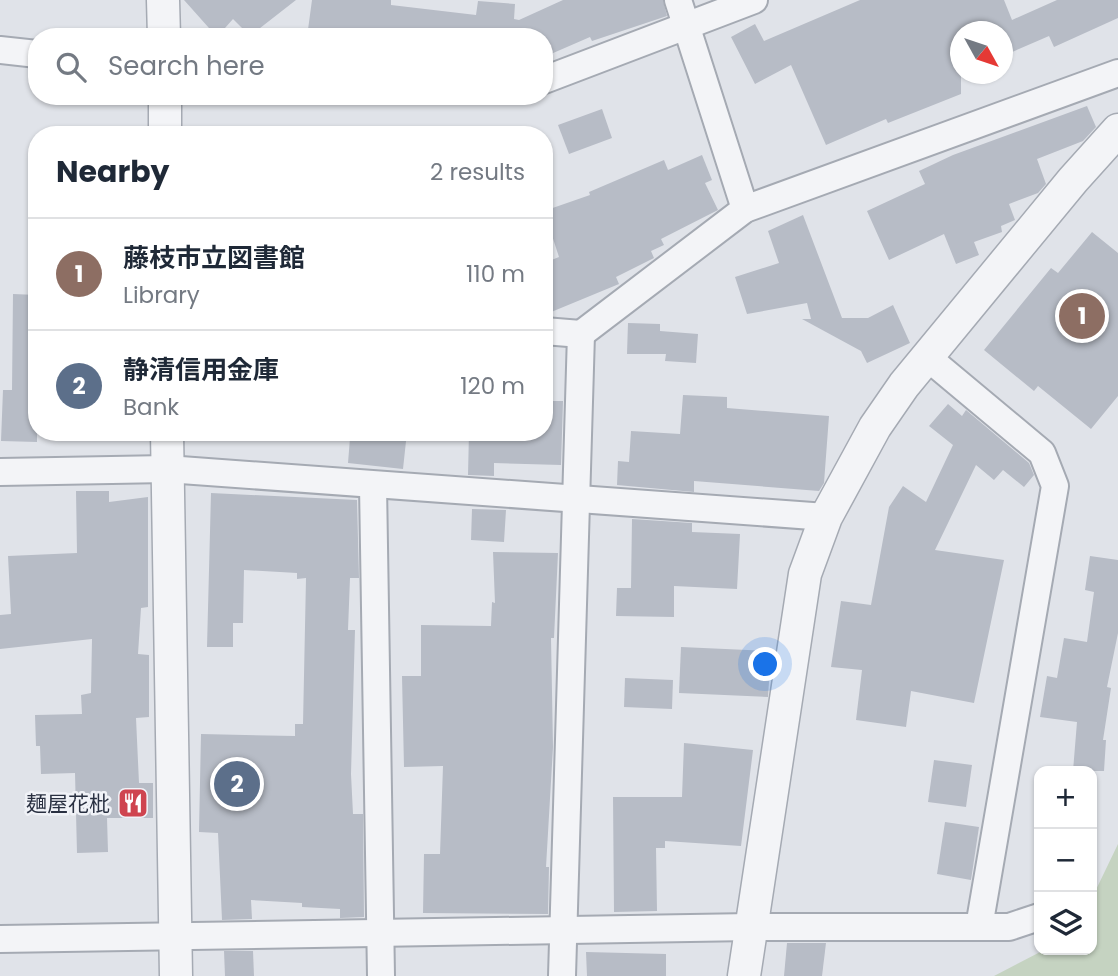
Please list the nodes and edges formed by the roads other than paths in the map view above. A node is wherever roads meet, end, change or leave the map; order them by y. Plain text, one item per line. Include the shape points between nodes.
1 (163, 0) edge
2 (678, 0) edge
3 (754, 0) edge
4 (686, 27) junction
5 (164, 28) edge
6 (0, 50) edge
7 (28, 53) edge
8 (1118, 73) edge
9 (553, 77) edge
10 (165, 105) edge
11 (165, 126) edge
12 (1118, 131) edge
13 (746, 209) junction
14 (553, 332) edge
15 (581, 334) junction
16 (927, 357) junction
17 (167, 441) edge
18 (167, 469) junction
19 (0, 472) edge
20 (373, 485) junction
21 (576, 499) junction
22 (826, 517) junction
23 (1034, 919) edge
24 (751, 927) junction
25 (979, 927) junction
26 (563, 931) junction
27 (381, 934) junction
28 (175, 938) junction
29 (0, 939) edge
30 (176, 976) edge
31 (381, 976) edge
32 (562, 976) edge
33 (744, 976) edge

1 - 5 street
2 - 4 street
3 - 4 street
4 - 9 street
4 - 13 street
6 - 7 street
8 - 13 street
10 - 11 street
12 - 16 street
13 - 15 street
14 - 15 street
15 - 21 street
16 - 22 street via 875,427
16 - 25 street via 1042,453 1055,486
17 - 18 street
18 - 19 street
18 - 20 street
18 - 28 street
20 - 21 street
20 - 27 street
21 - 22 street
21 - 26 street
22 - 24 street via 806,574
23 - 25 street via 1009,927
24 - 25 street
24 - 26 street
24 - 33 street
26 - 27 street
26 - 32 street
27 - 28 street
27 - 31 street
28 - 29 street
28 - 30 street

